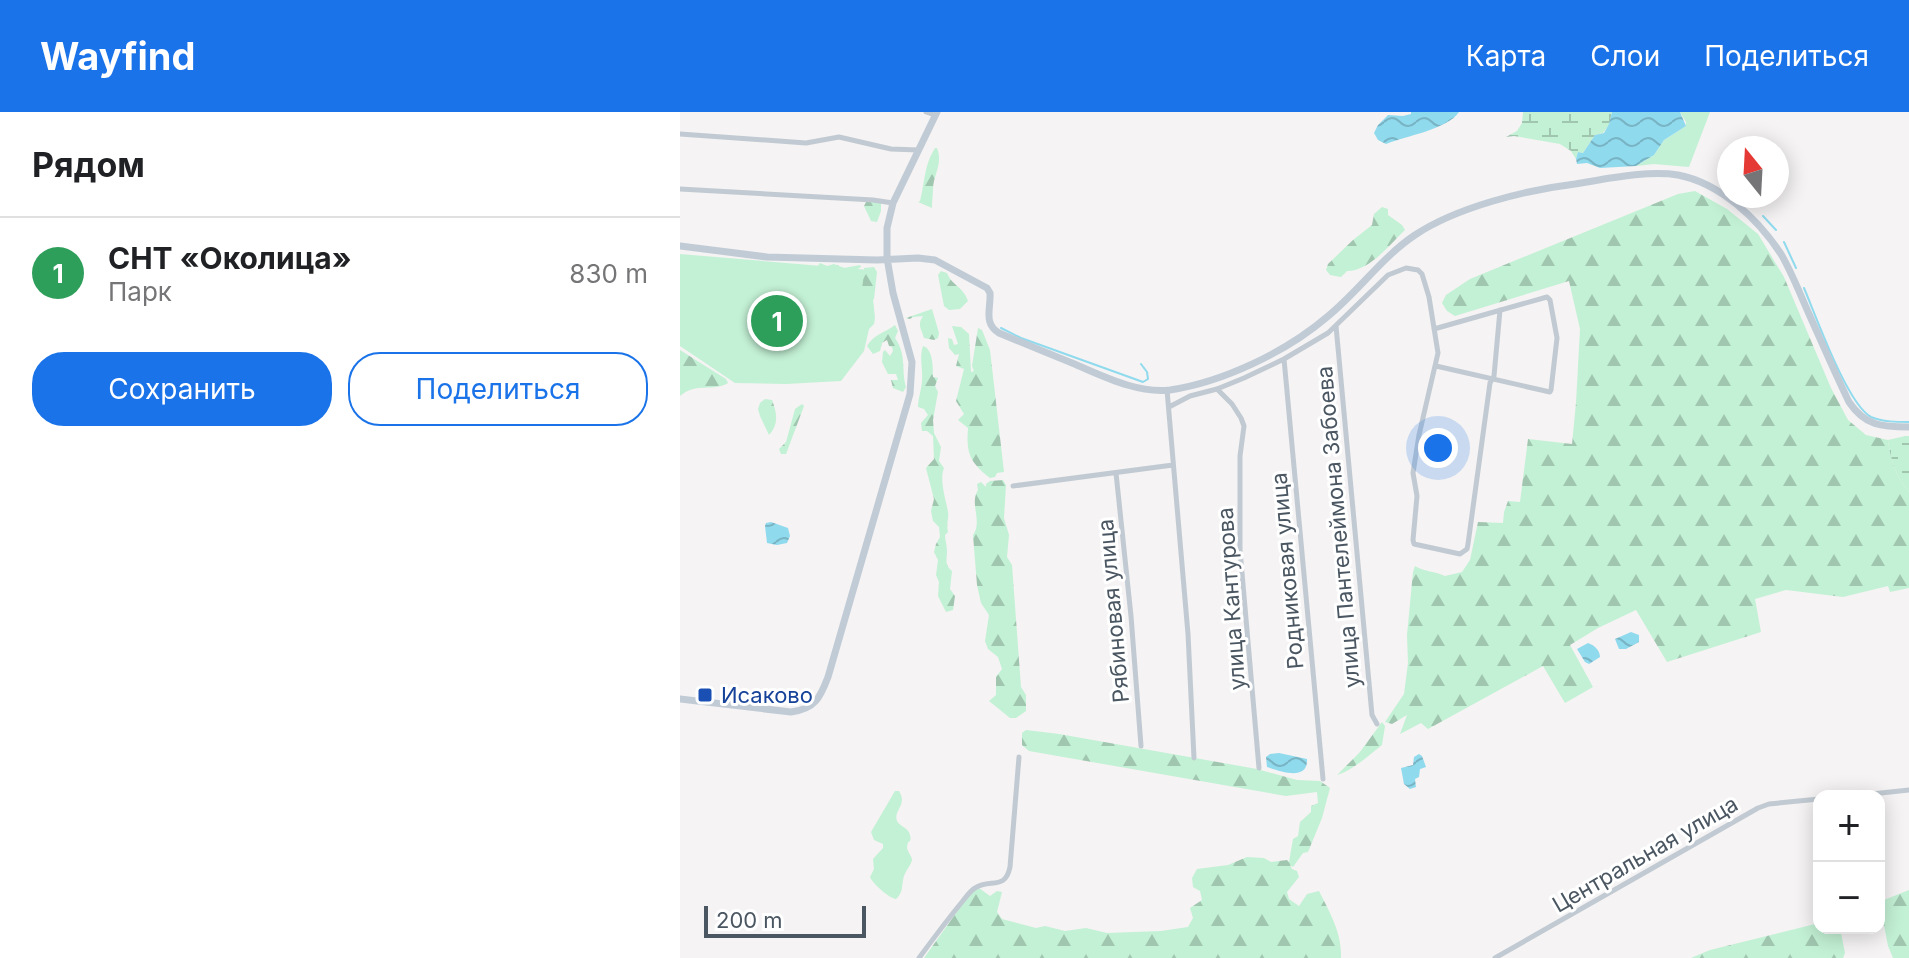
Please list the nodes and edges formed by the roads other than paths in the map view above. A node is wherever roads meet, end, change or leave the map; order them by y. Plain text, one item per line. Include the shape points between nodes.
1 (926, 112) edge
2 (936, 114) edge
3 (680, 134) edge
4 (919, 150) junction
5 (680, 189) edge
6 (893, 203) junction
7 (680, 246) edge
8 (887, 258) junction
9 (1500, 310) junction
10 (1336, 326) junction
11 (1434, 329) junction
12 (1284, 359) junction
13 (1436, 366) junction
14 (1492, 380) junction
15 (1217, 389) junction
16 (1167, 390) junction
17 (1169, 407) junction
18 (1909, 427) edge
19 (1173, 465) junction
20 (1116, 473) junction
21 (1013, 486) dead end
22 (680, 699) edge
23 (1377, 724) dead end
24 (1141, 746) dead end
25 (1019, 757) dead end
26 (1194, 758) dead end
27 (1259, 768) dead end
28 (1323, 779) dead end
29 (1909, 790) edge
30 (1885, 793) edge
31 (1813, 800) edge
32 (919, 958) edge
33 (1495, 958) edge

1 - 2 street
2 - 4 street
3 - 4 street via 806,143 839,137
4 - 6 street
5 - 6 street
6 - 8 street
7 - 8 street via 767,257
8 - 16 street via 935,260 974,280 990,293 988,317 999,333 1112,380
8 - 22 street via 912,362 910,394 822,694 808,708 791,712
9 - 11 street
9 - 14 street
9 - 14 street via 1550,300 1557,338 1551,390
10 - 11 street via 1388,275 1406,268 1422,274
10 - 12 street
10 - 23 street, улица Пантелеймона Забоева via 1372,715
11 - 13 street
12 - 15 street
12 - 28 street, Родниковая улица
13 - 14 street
13 - 14 street via 1413,473 1414,544 1460,554 1467,549
15 - 17 street
15 - 27 street, улица Кантурова via 1244,426 1240,550
16 - 17 street
16 - 18 street via 1218,377 1276,352 1326,318 1400,247 1431,225 1522,193 1662,174 1706,185 1754,222 1780,252 1857,413 1884,426
17 - 19 street
19 - 20 street
19 - 26 street
20 - 21 street
20 - 24 street, Рябиновая улица
25 - 32 street via 1007,876 972,889
29 - 30 street
31 - 33 street, Центральная улица via 1758,808

